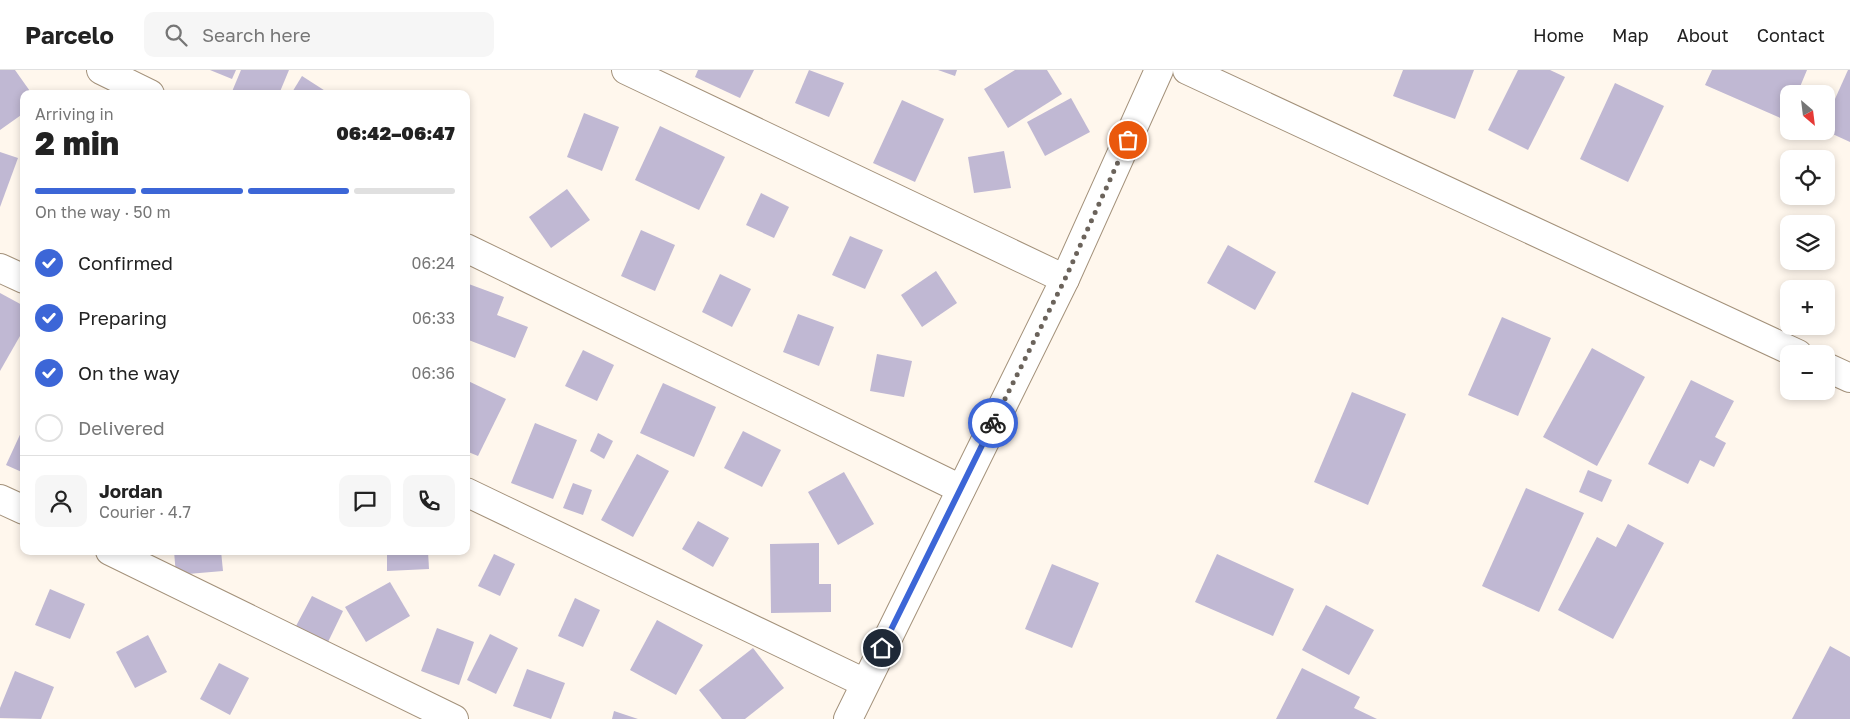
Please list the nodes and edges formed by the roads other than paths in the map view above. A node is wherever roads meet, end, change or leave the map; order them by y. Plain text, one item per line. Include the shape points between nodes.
1 (101, 70) edge
2 (626, 70) edge
3 (1159, 70) edge
4 (1187, 70) edge
5 (142, 90) edge
6 (470, 250) edge
7 (0, 268) edge
8 (20, 277) edge
9 (1065, 279) junction
10 (1780, 346) edge
11 (1835, 371) edge
12 (1850, 378) edge
13 (961, 489) junction
14 (470, 494) edge
15 (0, 499) edge
16 (20, 508) edge
17 (118, 555) edge
18 (865, 684) junction
19 (454, 719) edge
20 (848, 719) edge

1 - 5 street
2 - 9 street
3 - 9 street
4 - 10 street
6 - 13 street
7 - 8 street
9 - 13 street
11 - 12 street
13 - 18 street
14 - 18 street
15 - 16 street
17 - 19 street
18 - 20 street

